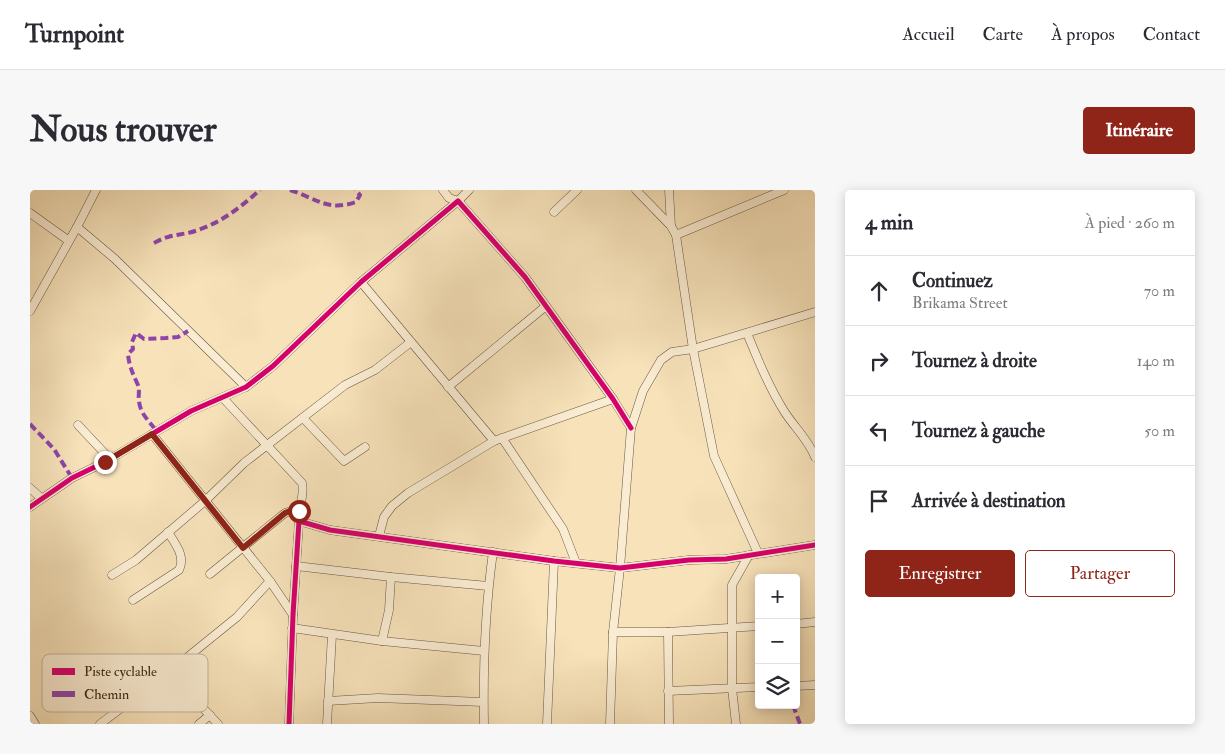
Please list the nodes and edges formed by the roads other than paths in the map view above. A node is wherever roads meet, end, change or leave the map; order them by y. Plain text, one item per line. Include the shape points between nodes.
1 (96, 190) edge
2 (443, 190) edge
3 (469, 190) edge
4 (577, 190) edge
5 (636, 190) edge
6 (669, 190) edge
7 (784, 190) edge
8 (458, 201) junction
9 (554, 212) dead end
10 (30, 213) edge
11 (671, 226) junction
12 (77, 227) junction
13 (676, 235) junction
14 (69, 241) junction
15 (361, 282) junction
16 (546, 306) junction
17 (30, 311) edge
18 (815, 312) edge
19 (747, 333) junction
20 (411, 342) junction
21 (692, 349) junction
22 (246, 387) junction
23 (448, 387) junction
24 (223, 398) junction
25 (613, 399) junction
26 (303, 418) junction
27 (78, 425) dead end
28 (631, 428) junction
29 (152, 434) junction
30 (502, 438) junction
31 (494, 442) junction
32 (267, 446) junction
33 (365, 447) dead end
34 (815, 456) edge
35 (110, 460) junction
36 (30, 488) edge
37 (41, 498) junction
38 (205, 502) junction
39 (30, 506) edge
40 (299, 511) junction
41 (299, 521) junction
42 (168, 532) junction
43 (378, 536) junction
44 (815, 545) edge
45 (243, 548) junction
46 (493, 552) junction
47 (758, 553) junction
48 (749, 554) junction
49 (554, 561) junction
50 (576, 563) junction
51 (296, 566) junction
52 (620, 568) junction
53 (210, 574) dead end
54 (112, 575) dead end
55 (391, 577) junction
56 (270, 581) junction
57 (488, 586) junction
58 (133, 600) dead end
59 (293, 615) junction
60 (815, 622) edge
61 (800, 624) edge
62 (755, 626) edge
63 (732, 627) junction
64 (292, 628) junction
65 (613, 632) junction
66 (668, 632) junction
67 (332, 635) junction
68 (382, 641) junction
69 (484, 651) junction
70 (191, 654) edge
71 (815, 685) edge
72 (800, 686) edge
73 (755, 687) edge
74 (732, 688) junction
75 (668, 691) junction
76 (328, 701) junction
77 (484, 702) junction
78 (116, 712) edge
79 (207, 712) edge
80 (210, 715) junction
81 (30, 716) edge
82 (35, 724) edge
83 (100, 724) edge
84 (199, 724) edge
85 (218, 724) edge
86 (289, 724) edge
87 (327, 724) edge
88 (484, 724) edge
89 (547, 724) edge
90 (610, 724) edge
91 (669, 724) edge
92 (736, 724) edge

1 - 12 street
2 - 8 street
3 - 8 street
4 - 9 street
5 - 11 street
6 - 11 street
7 - 13 street
8 - 15 street
8 - 16 street via 525,276
10 - 14 street
11 - 13 street
12 - 14 street
12 - 22 street via 116,259
13 - 21 street
14 - 17 street
15 - 20 street
15 - 22 street via 273,366
16 - 23 street
16 - 25 street
18 - 19 street
19 - 21 street
19 - 34 street via 784,412
20 - 23 street
20 - 26 street via 375,370 345,385
21 - 28 street via 672,352 661,360 644,391
21 - 47 street via 714,456
22 - 24 street
23 - 31 street
24 - 29 street via 191,411
24 - 32 street
25 - 28 street
25 - 30 street
26 - 32 street
26 - 33 street via 344,461
27 - 35 street
28 - 52 street
29 - 35 street
29 - 38 street
30 - 31 street
30 - 50 street via 563,529
31 - 43 street via 408,493 384,517
32 - 38 street
32 - 40 street via 302,483
35 - 37 street via 72,478
36 - 37 street
37 - 39 street
38 - 42 street
38 - 45 street
40 - 41 street
40 - 45 street via 285,513
41 - 43 street via 330,530
41 - 51 street
42 - 54 street via 136,560
42 - 58 street via 182,558 180,570
43 - 46 street
44 - 47 street
45 - 53 street
45 - 56 street
46 - 49 street
46 - 57 street
47 - 48 street
48 - 52 street
48 - 63 street via 732,585
49 - 50 street
49 - 89 street
50 - 52 street
51 - 55 street
51 - 59 street
52 - 65 street
55 - 57 street
55 - 68 street via 389,610
56 - 59 street
56 - 70 street via 237,617
57 - 69 street
59 - 64 street
60 - 61 street
62 - 63 street
63 - 66 street
63 - 74 street
64 - 67 street
64 - 86 street
65 - 66 street
65 - 90 street
66 - 75 street
67 - 68 street
67 - 76 street
68 - 69 street
69 - 77 street
71 - 72 street
73 - 74 street
74 - 75 street
74 - 92 street
75 - 91 street
76 - 77 street via 378,698
76 - 87 street
77 - 88 street
78 - 83 street
79 - 80 street
80 - 84 street
80 - 85 street
81 - 82 street

